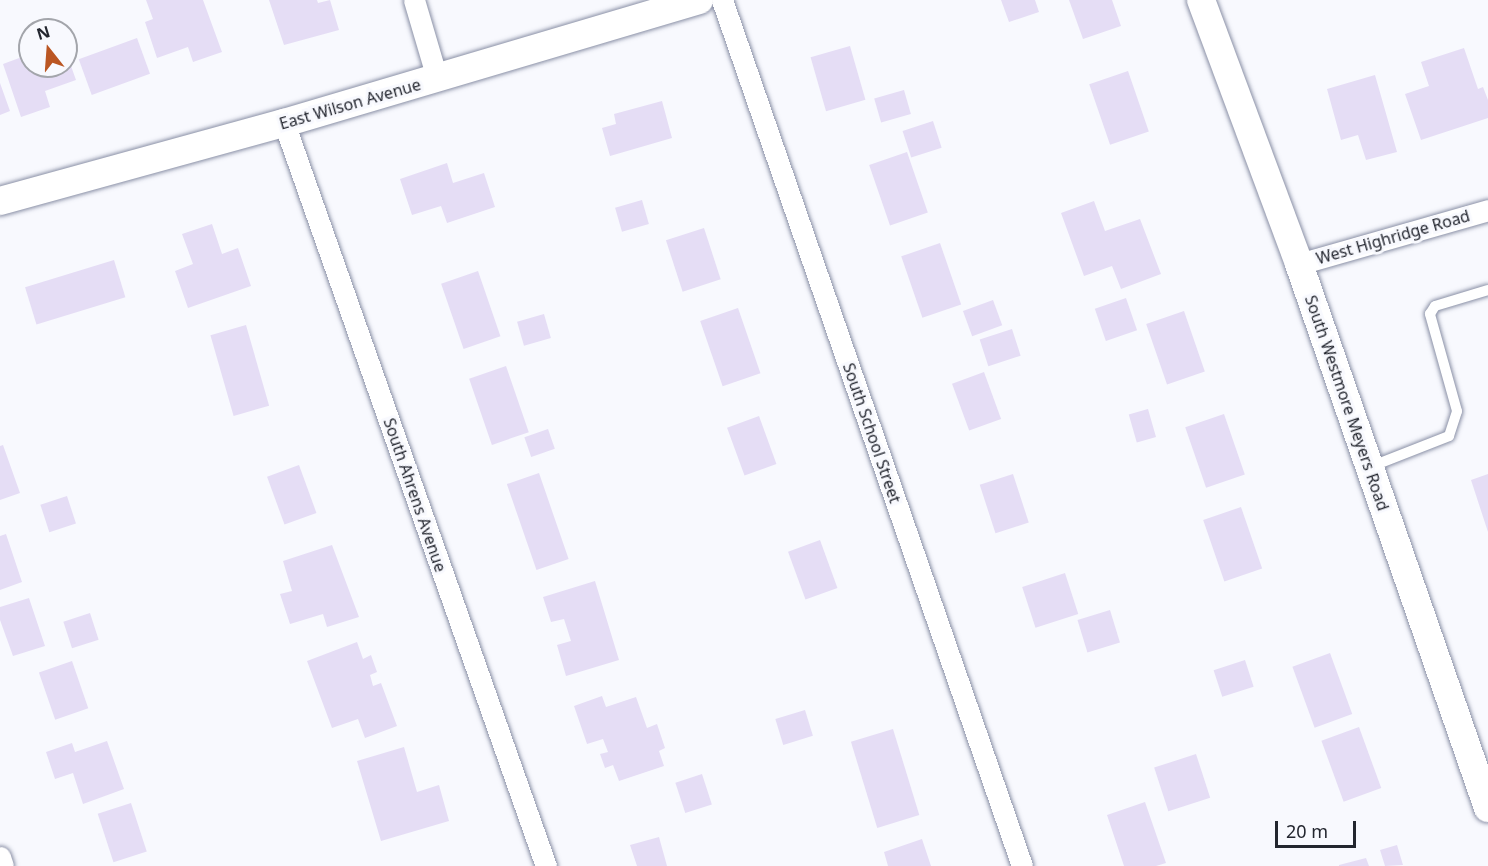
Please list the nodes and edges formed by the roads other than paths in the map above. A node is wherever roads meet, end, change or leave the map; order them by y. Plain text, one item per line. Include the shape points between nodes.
1 (414, 0) edge
2 (699, 0) edge
3 (722, 0) edge
4 (1201, 0) edge
5 (437, 78) junction
6 (284, 123) junction
7 (0, 201) edge
8 (1488, 210) edge
9 (1299, 264) junction
10 (1488, 290) edge
11 (1369, 467) junction
12 (1488, 808) edge
13 (0, 857) edge
14 (3, 866) edge
15 (546, 866) edge
16 (1022, 866) edge

1 - 5 street
2 - 5 street, East Wilson Avenue
3 - 16 street, South School Street
4 - 9 street, South Westmore Meyers Road
5 - 6 street, East Wilson Avenue
6 - 7 street, East Wilson Avenue
6 - 15 street, South Ahrens Avenue
8 - 9 street, West Highridge Road
9 - 11 street, South Westmore Meyers Road
10 - 11 lane via 1435,306 1430,314 1457,411 1449,436
11 - 12 street, South Westmore Meyers Road
13 - 14 street

